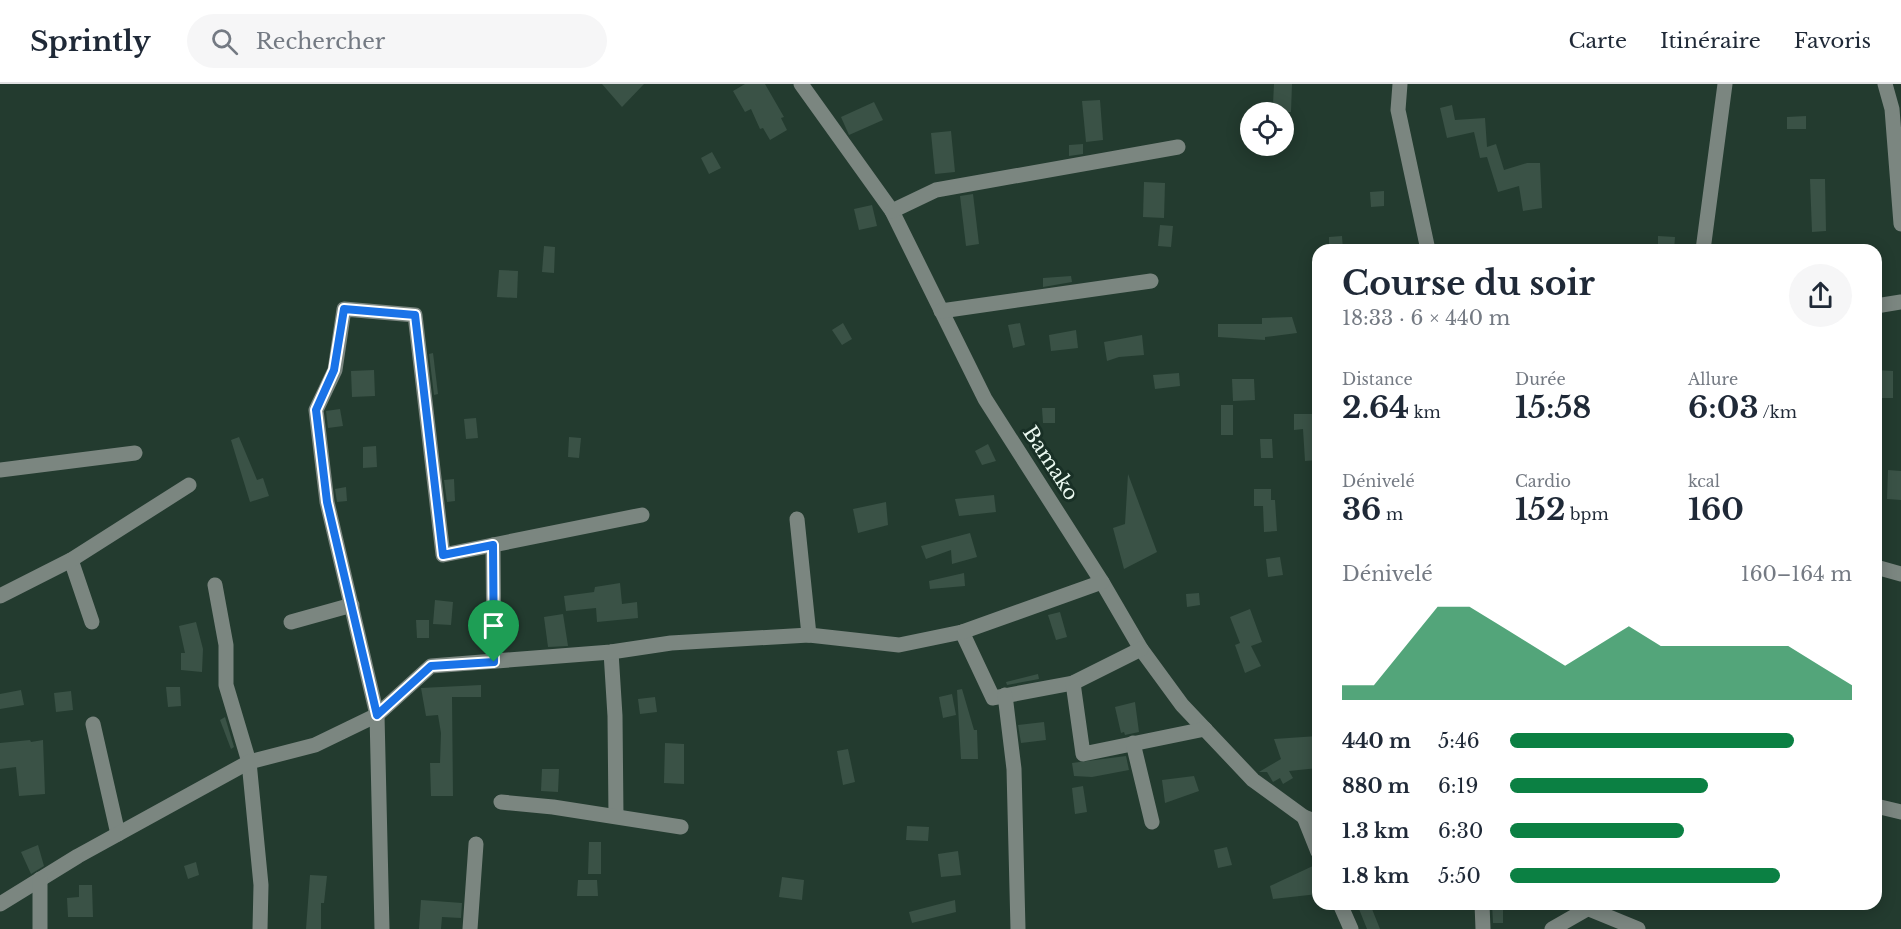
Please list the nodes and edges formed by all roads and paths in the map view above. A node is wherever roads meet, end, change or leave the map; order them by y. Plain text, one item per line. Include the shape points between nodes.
1 (801, 84) edge
2 (1400, 84) edge
3 (1725, 84) edge
4 (1885, 84) edge
5 (1897, 108) edge
6 (1178, 147) dead end
7 (892, 211) junction
8 (1901, 224) edge
9 (1427, 244) edge
10 (1704, 244) edge
11 (1151, 281) dead end
12 (1901, 302) edge
13 (1882, 305) edge
14 (941, 311) junction
15 (135, 453) dead end
16 (0, 470) edge
17 (189, 485) dead end
18 (642, 515) dead end
19 (797, 519) dead end
20 (493, 545) junction
21 (71, 560) junction
22 (1882, 569) edge
23 (1901, 574) edge
24 (1102, 582) junction
25 (215, 585) dead end
26 (0, 596) edge
27 (352, 605) junction
28 (92, 622) dead end
29 (291, 622) dead end
30 (962, 632) junction
31 (809, 634) junction
32 (1141, 649) junction
33 (610, 652) junction
34 (494, 662) junction
35 (1073, 683) junction
36 (1005, 695) junction
37 (377, 715) junction
38 (93, 724) dead end
39 (1205, 729) junction
40 (1133, 743) junction
41 (249, 762) junction
42 (501, 802) dead end
43 (1882, 807) edge
44 (1901, 812) edge
45 (616, 816) junction
46 (1311, 819) edge
47 (1152, 822) dead end
48 (681, 826) dead end
49 (118, 834) junction
50 (476, 844) dead end
51 (40, 879) junction
52 (0, 904) edge
53 (1343, 910) edge
54 (1482, 910) edge
55 (1578, 910) edge
56 (1590, 910) edge
57 (40, 929) edge
58 (260, 929) edge
59 (381, 929) edge
60 (470, 929) edge
61 (1018, 929) edge
62 (1351, 929) edge
63 (1483, 929) edge
64 (1552, 929) edge
65 (1638, 929) edge

1 - 7 street, Bamako
2 - 9 street via 1398,110
3 - 10 street
4 - 5 street
5 - 8 street
6 - 7 street via 936,190
7 - 14 street, Bamako
11 - 14 street
12 - 13 street
14 - 24 street, Bamako via 985,399
15 - 16 street
17 - 21 street
18 - 20 street
19 - 31 street
20 - 27 street via 443,555 415,315 344,309 334,370 316,410 327,502
20 - 34 street
21 - 26 street
21 - 28 street
22 - 23 street
24 - 30 street
24 - 32 street, Bamako
25 - 41 street via 226,645 226,685
27 - 29 street
27 - 37 street
30 - 31 street via 899,645
30 - 36 street via 993,698
31 - 33 street via 671,642
32 - 35 street
32 - 39 street, Bamako
33 - 34 street
33 - 45 street
34 - 37 street via 431,666
35 - 36 street
35 - 40 street via 1083,753
36 - 61 street via 1014,769
37 - 41 street via 315,746
37 - 59 street
38 - 49 street
39 - 40 street
39 - 46 street, Bamako via 1253,780
40 - 47 street
41 - 49 street
41 - 58 street via 261,885
42 - 45 street
43 - 44 street
45 - 48 street
49 - 51 street
50 - 60 street
51 - 52 street
51 - 57 street
53 - 62 street
54 - 63 street
55 - 64 street
56 - 65 street

